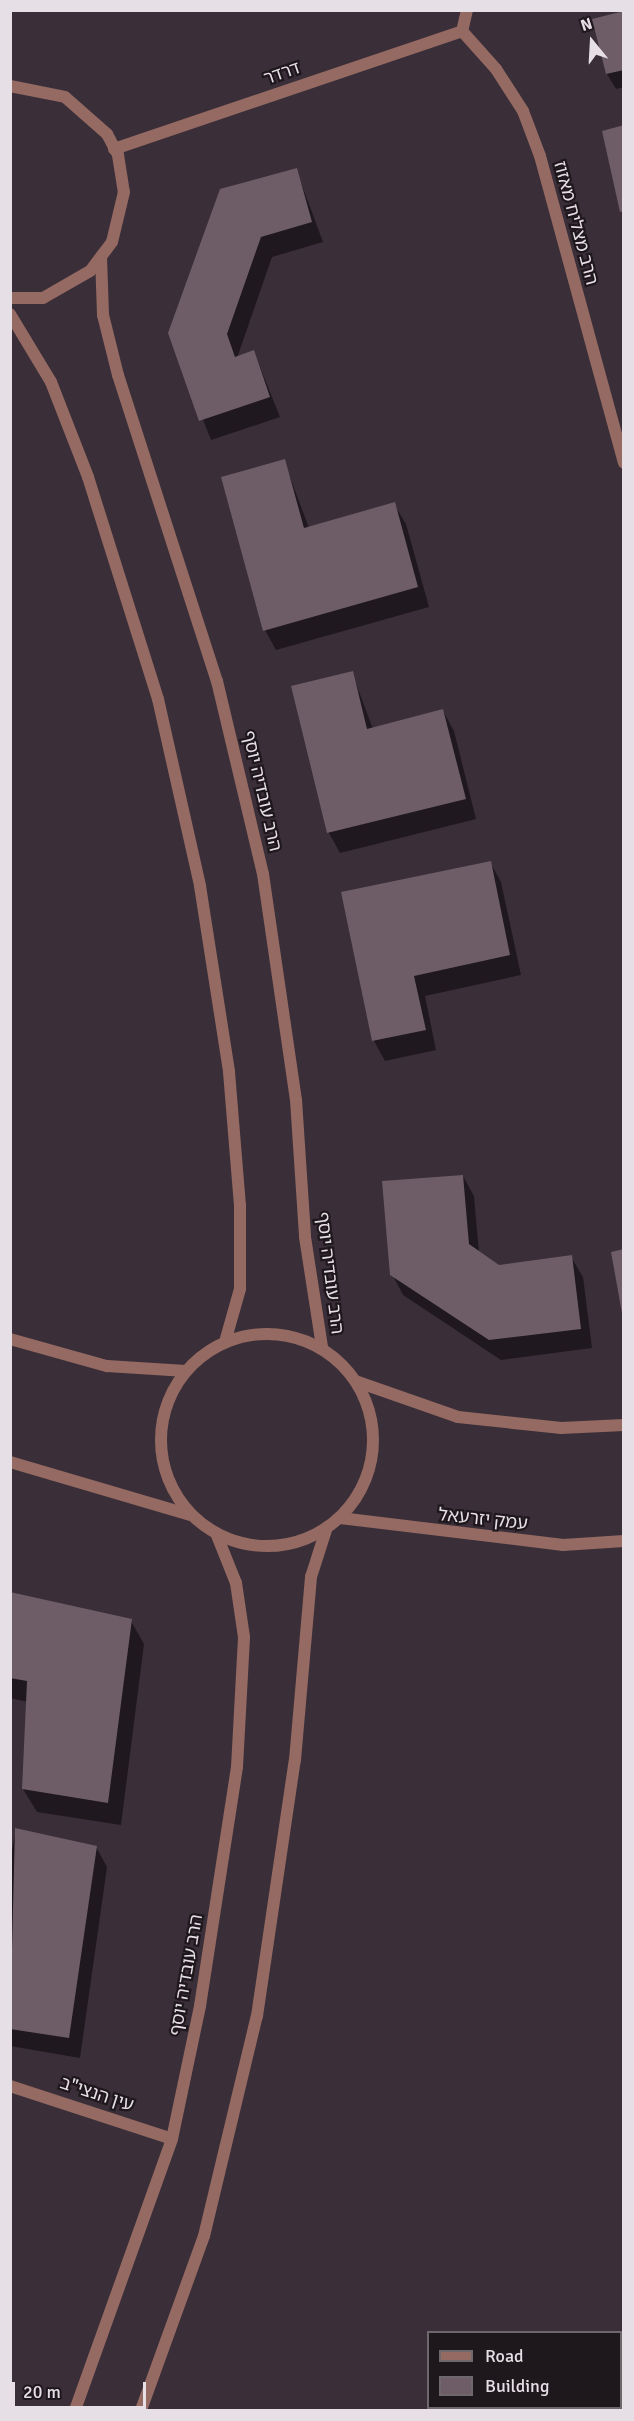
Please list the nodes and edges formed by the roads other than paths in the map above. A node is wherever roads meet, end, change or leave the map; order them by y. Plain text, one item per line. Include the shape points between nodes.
1 (467, 10) edge
2 (462, 31) junction
3 (12, 84) edge
4 (114, 149) junction
5 (101, 257) junction
6 (10, 298) edge
7 (10, 314) edge
8 (624, 463) edge
9 (10, 1339) edge
10 (225, 1342) junction
11 (322, 1347) junction
12 (186, 1371) junction
13 (358, 1382) junction
14 (624, 1425) edge
15 (10, 1462) edge
16 (190, 1515) junction
17 (340, 1518) junction
18 (326, 1530) junction
19 (216, 1533) junction
20 (624, 1542) edge
21 (10, 2086) edge
22 (172, 2139) junction
23 (75, 2410) edge
24 (141, 2410) edge

1 - 2 street
2 - 4 street, דרדר
2 - 8 street, הרב מצליח מאזוז via 496,69 524,111
3 - 4 street via 65,97 107,134
4 - 5 street via 124,192 112,242
5 - 6 street via 90,271 43,298
5 - 11 street, הרב עובדיה יוסף via 103,315 118,375 217,681 262,874 296,1100 306,1249
7 - 10 street via 51,382 88,477 158,699 200,886 229,1072 240,1205 240,1289
9 - 12 street via 107,1366
10 - 11 street via 279,1334
10 - 12 street
11 - 13 street
12 - 16 street via 170,1394 160,1438 167,1480
13 - 14 street via 458,1417 561,1428
13 - 17 street via 371,1412 374,1452 362,1491
15 - 16 street
16 - 19 street
17 - 18 street
17 - 20 street, עמק יזרעאל via 563,1545
18 - 19 street via 297,1543 264,1548
18 - 24 street via 311,1577 295,1760 257,2016 204,2236
19 - 22 street, הרב עובדיה יוסף via 236,1582 244,1637 237,1767 200,2006
21 - 22 street, עין הנצי"ב
22 - 23 street, הרב עובדיה יוסף

